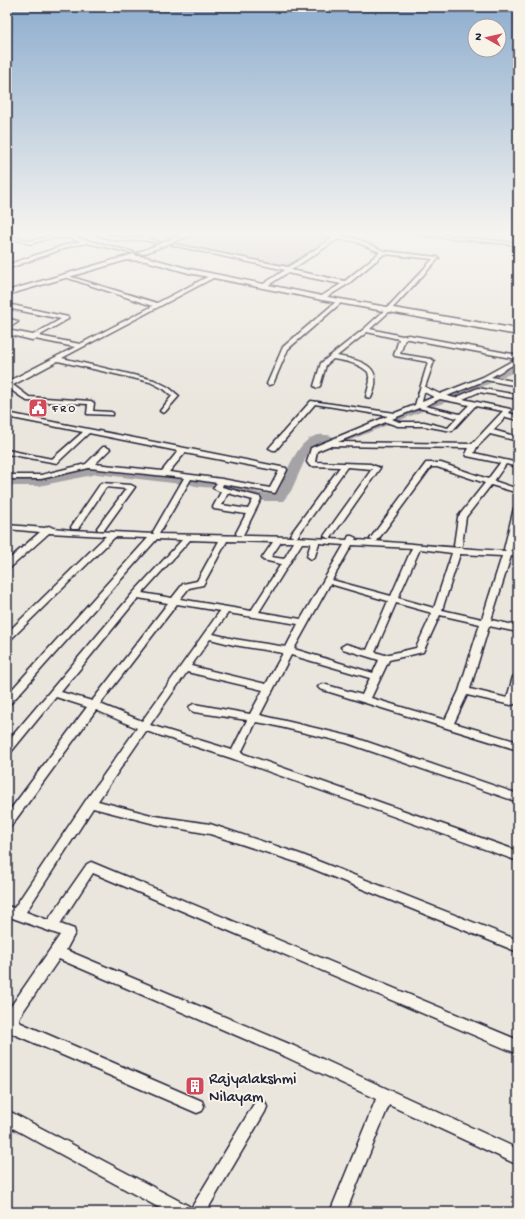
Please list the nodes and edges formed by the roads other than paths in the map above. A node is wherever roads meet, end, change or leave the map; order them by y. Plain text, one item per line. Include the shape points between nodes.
1 (110, 290) edge
2 (186, 290) edge
3 (283, 290) edge
4 (335, 290) edge
5 (407, 290) edge
6 (322, 298) junction
7 (340, 301) junction
8 (157, 305) junction
9 (7, 306) edge
10 (16, 308) junction
11 (388, 310) junction
12 (7, 312) edge
13 (7, 320) edge
14 (7, 327) edge
15 (366, 330) junction
16 (7, 332) edge
17 (518, 332) edge
18 (32, 338) junction
19 (402, 338) junction
20 (81, 346) junction
21 (332, 357) junction
22 (518, 358) edge
23 (58, 359) junction
24 (485, 378) junction
25 (270, 384) dead end
26 (518, 384) edge
27 (8, 385) edge
28 (317, 386) dead end
29 (422, 388) junction
30 (369, 397) dead end
31 (440, 397) junction
32 (518, 398) edge
33 (456, 400) junction
34 (473, 404) junction
35 (418, 406) junction
36 (163, 411) dead end
37 (111, 414) dead end
38 (504, 414) junction
39 (7, 415) edge
40 (395, 415) junction
41 (462, 417) junction
42 (518, 418) edge
43 (386, 419) junction
44 (88, 431) junction
45 (488, 431) junction
46 (518, 439) edge
47 (327, 444) junction
48 (474, 446) junction
49 (273, 448) dead end
50 (106, 449) dead end
51 (182, 451) junction
52 (7, 452) edge
53 (505, 462) junction
54 (345, 465) junction
55 (518, 465) edge
56 (89, 466) junction
57 (164, 473) junction
58 (189, 476) junction
59 (7, 477) edge
60 (222, 481) junction
61 (489, 482) junction
62 (226, 490) junction
63 (518, 491) edge
64 (518, 508) edge
65 (250, 512) junction
66 (7, 522) edge
67 (7, 527) edge
68 (75, 527) junction
69 (50, 528) junction
70 (101, 528) junction
71 (240, 533) junction
72 (114, 534) junction
73 (156, 534) junction
74 (328, 536) junction
75 (188, 538) junction
76 (297, 538) junction
77 (224, 539) junction
78 (374, 539) junction
79 (278, 540) junction
80 (351, 540) junction
81 (316, 541) junction
82 (416, 546) junction
83 (457, 548) junction
84 (518, 550) edge
85 (507, 551) junction
86 (518, 554) edge
87 (311, 556) dead end
88 (285, 562) junction
89 (7, 566) edge
90 (327, 581) junction
91 (136, 595) junction
92 (174, 601) junction
93 (394, 601) junction
94 (225, 610) junction
95 (437, 612) junction
96 (253, 614) junction
97 (304, 622) junction
98 (485, 622) junction
99 (518, 629) edge
100 (207, 635) junction
101 (7, 638) edge
102 (346, 647) dead end
103 (290, 652) junction
104 (370, 653) junction
105 (385, 658) junction
106 (184, 668) junction
107 (376, 677) junction
108 (518, 677) edge
109 (323, 687) dead end
110 (270, 688) junction
111 (464, 691) junction
112 (54, 693) junction
113 (365, 700) junction
114 (7, 701) edge
115 (94, 705) junction
116 (194, 708) dead end
117 (253, 718) junction
118 (448, 724) junction
119 (143, 726) junction
120 (518, 746) edge
121 (7, 749) edge
122 (235, 755) junction
123 (518, 798) edge
124 (90, 803) junction
125 (7, 822) edge
126 (518, 856) edge
127 (12, 913) edge
128 (51, 927) junction
129 (518, 946) edge
130 (57, 952) junction
131 (518, 1047) edge
132 (385, 1095) junction
133 (196, 1106) dead end
134 (260, 1107) dead end
135 (7, 1117) edge
136 (518, 1157) edge
137 (183, 1212) edge
138 (197, 1212) edge
139 (338, 1212) edge

1 - 8 street
2 - 8 street
3 - 6 street
4 - 6 street
5 - 11 street
6 - 7 street
7 - 11 street
7 - 25 street via 285,348
8 - 20 street
9 - 10 street
10 - 12 street
10 - 18 street via 66,318
11 - 15 street
11 - 17 street
13 - 14 street via 15,322
15 - 19 street
15 - 21 street
16 - 18 street
18 - 20 street
19 - 22 street via 409,337
19 - 29 street via 397,355 431,361
20 - 23 street
21 - 28 street via 323,364
21 - 30 street via 358,363 370,370 373,374
22 - 24 street
23 - 27 street
23 - 36 street via 152,381 176,396
24 - 26 street
24 - 31 street
27 - 37 street via 27,399 86,401 90,403 89,413
29 - 31 street
29 - 35 street
31 - 33 street
31 - 35 street
32 - 33 street via 478,390
33 - 34 street
34 - 38 street via 508,410
34 - 41 street
35 - 40 street
35 - 41 street
38 - 42 street
38 - 45 street
39 - 44 street
40 - 43 street
40 - 49 street via 313,402
41 - 43 street via 450,430 424,424 398,424
43 - 47 street
44 - 51 street
44 - 52 street via 54,461
45 - 46 street
45 - 48 street
47 - 48 street
47 - 54 street via 314,450 311,462 317,465
48 - 53 street via 470,454
50 - 56 street
51 - 57 street
51 - 60 street via 283,470 272,491
53 - 55 street
53 - 61 street
54 - 74 street via 370,466 376,470
54 - 76 street
56 - 57 street
56 - 59 street via 41,477
57 - 58 street
58 - 60 street
58 - 73 street
60 - 62 street via 217,488
61 - 63 street
61 - 78 street via 438,465 428,465
61 - 83 street via 462,518
62 - 65 street via 257,499
62 - 65 street via 217,507
64 - 85 street
65 - 71 street
66 - 69 street
67 - 69 street
68 - 69 street
68 - 70 street
68 - 70 street via 104,485 131,487
69 - 72 street
69 - 89 street
70 - 73 street
71 - 73 street
71 - 76 street
72 - 73 street
72 - 101 street
73 - 75 street
73 - 114 street
74 - 76 street
74 - 80 street
75 - 77 street
75 - 91 street
76 - 79 street
76 - 81 street
76 - 88 street
77 - 79 street
77 - 92 street via 200,583 186,586
78 - 80 street
78 - 83 street via 417,541
79 - 88 street via 266,558
80 - 81 street
80 - 82 street
80 - 90 street
81 - 87 street
82 - 83 street
82 - 93 street
83 - 85 street
83 - 95 street
84 - 85 street
85 - 86 street
85 - 98 street
88 - 96 street
90 - 93 street
90 - 97 street
91 - 92 street
91 - 112 street
92 - 94 street
92 - 115 street
93 - 95 street
93 - 104 street
94 - 96 street
94 - 100 street
95 - 98 street
95 - 105 street via 420,650
96 - 97 street
97 - 103 street
98 - 99 street
98 - 111 street
100 - 103 street
100 - 106 street
102 - 104 street
103 - 107 street
103 - 110 street
104 - 105 street
105 - 107 street
106 - 110 street
106 - 119 street
107 - 113 street
108 - 111 street via 511,702
109 - 113 street
110 - 117 street
111 - 118 street
112 - 115 street
112 - 121 street
113 - 118 street
115 - 119 street
115 - 125 street
116 - 117 street
117 - 122 street
117 - 123 street via 350,740
118 - 120 street
119 - 122 street
119 - 124 street
122 - 126 street
124 - 127 street
124 - 129 street via 155,820 218,832 300,859
127 - 128 street
128 - 130 street via 69,933
128 - 131 street via 91,867
130 - 132 street
130 - 133 street via 14,1014 12,1022 16,1028
132 - 136 street
132 - 139 street
134 - 138 street
135 - 137 street

